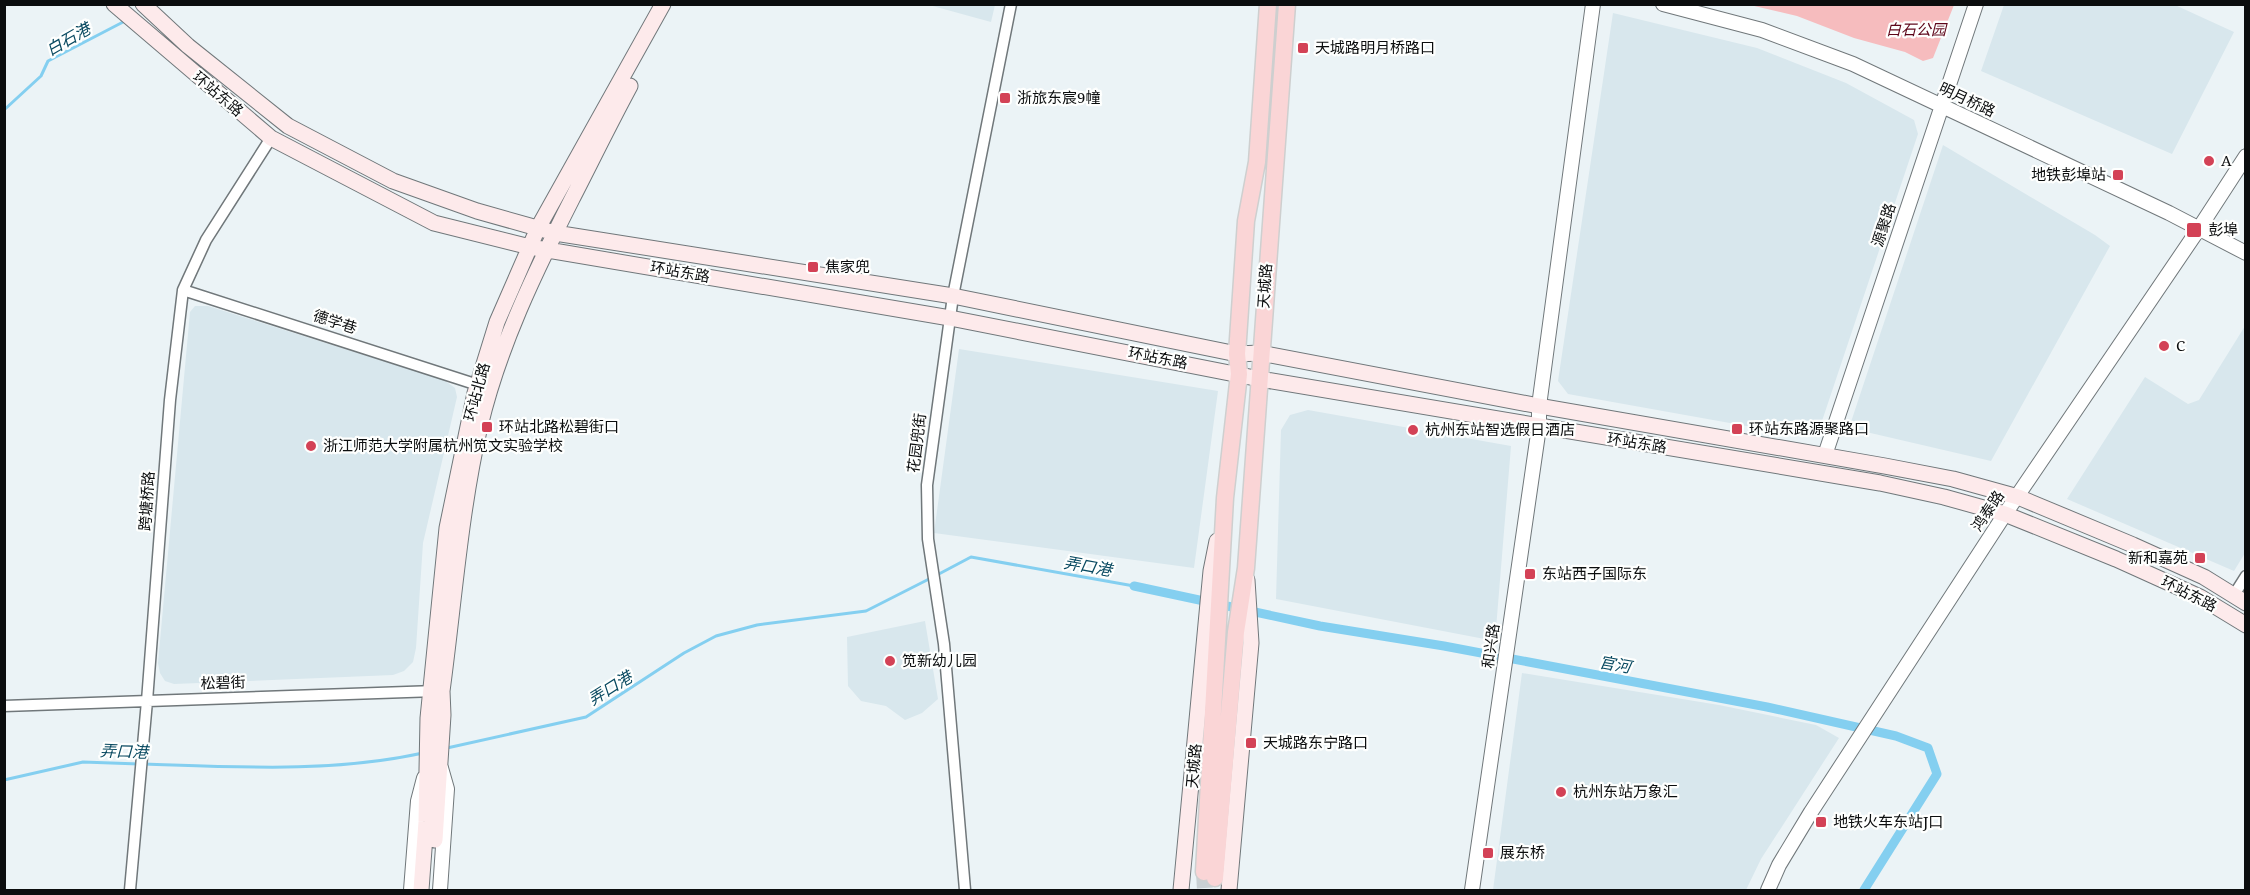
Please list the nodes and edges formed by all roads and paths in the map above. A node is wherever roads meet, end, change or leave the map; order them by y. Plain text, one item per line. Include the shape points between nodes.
1 (114, 4) edge
2 (143, 4) edge
3 (663, 4) edge
4 (674, 4) edge
5 (1011, 4) edge
6 (1268, 4) edge
7 (1287, 4) edge
8 (1593, 4) edge
9 (1663, 4) edge
10 (1976, 4) edge
11 (1942, 104) junction
12 (271, 138) junction
13 (2246, 156) edge
14 (538, 228) junction
15 (2198, 230) junction
16 (555, 232) junction
17 (530, 247) junction
18 (547, 249) junction
19 (2246, 253) edge
20 (183, 290) junction
21 (953, 296) junction
22 (950, 318) junction
23 (1260, 353) junction
24 (1237, 354) junction
25 (1239, 374) junction
26 (1260, 379) junction
27 (478, 385) junction
28 (1539, 406) junction
29 (1539, 427) junction
30 (1825, 455) junction
31 (2018, 496) junction
32 (2005, 514) junction
33 (1246, 568) junction
34 (2246, 576) edge
35 (2240, 599) edge
36 (1212, 623) junction
37 (2246, 625) edge
38 (1243, 630) junction
39 (436, 691) junction
40 (147, 701) junction
41 (4, 706) edge
42 (433, 768) junction
43 (130, 891) edge
44 (411, 891) edge
45 (421, 891) edge
46 (431, 891) edge
47 (440, 891) edge
48 (965, 891) edge
49 (1181, 891) edge
50 (1229, 891) edge
51 (1472, 891) edge
52 (1768, 891) edge

1 - 12 main road, 环站东路
2 - 14 main road, 环站东路 via 288,126 393,181
3 - 14 main road, 环站北路
4 - 16 main road, 环站北路
5 - 21 street, 花园兜街
6 - 24 main road, 天城路
7 - 23 main road, 天城路
8 - 28 street, 和兴路
9 - 11 street, 明月桥路 via 1772,34 1853,64
10 - 11 street, 源聚路
11 - 15 street, 明月桥路
11 - 30 street, 源聚路
12 - 17 main road, 环站东路 via 434,223
12 - 20 street, 跨塘桥路 via 206,240
13 - 15 street, 鸿泰路
14 - 16 main road, 环站东路
14 - 17 main road, 环站北路
15 - 19 street, 明月桥路
15 - 31 street, 鸿泰路
16 - 18 main road, 环站北路
16 - 21 main road, 环站东路
17 - 18 main road, 环站东路
17 - 27 main road, 环站北路 via 497,322
18 - 22 main road, 环站东路
18 - 39 main road, 环站北路 via 499,363 481,424
20 - 27 street, 德学巷
20 - 40 street, 跨塘桥路 via 170,400
21 - 22 street, 花园兜街
21 - 24 main road, 环站东路
22 - 25 main road, 环站东路
22 - 48 street, 花园兜街 via 928,475 928,539 944,644
23 - 24 main road, 环站东路
23 - 26 main road, 天城路
23 - 28 main road, 环站东路
24 - 25 main road, 天城路
25 - 26 main road, 环站东路
25 - 36 main road, 天城路
26 - 29 main road, 环站东路
26 - 33 main road, 天城路
27 - 39 main road, 环站北路 via 447,528
28 - 29 street, 和兴路
28 - 30 main road, 环站东路
29 - 32 main road, 环站东路 via 1880,483
29 - 51 street, 和兴路
30 - 31 main road, 环站东路 via 1953,479
31 - 32 street, 鸿泰路
31 - 35 main road, 环站东路 via 2204,577
32 - 37 main road, 环站东路 via 2200,597
32 - 52 street, 鸿泰路 via 1801,829
33 - 38 main road, 天城路
33 - 38 main road, 天城路 via 1250,609
34 - 35 street
36 - 38 main road, 天城路 via 1210,875
36 - 49 main road, 天城路
38 - 50 main road, 天城路
39 - 40 street, 松碧街
39 - 42 main road, 环站北路
40 - 41 street, 松碧街
40 - 43 street, 跨塘桥路
42 - 44 street via 418,801
42 - 45 main road, 环站北路
42 - 46 main road, 环站北路
42 - 47 street via 447,789

